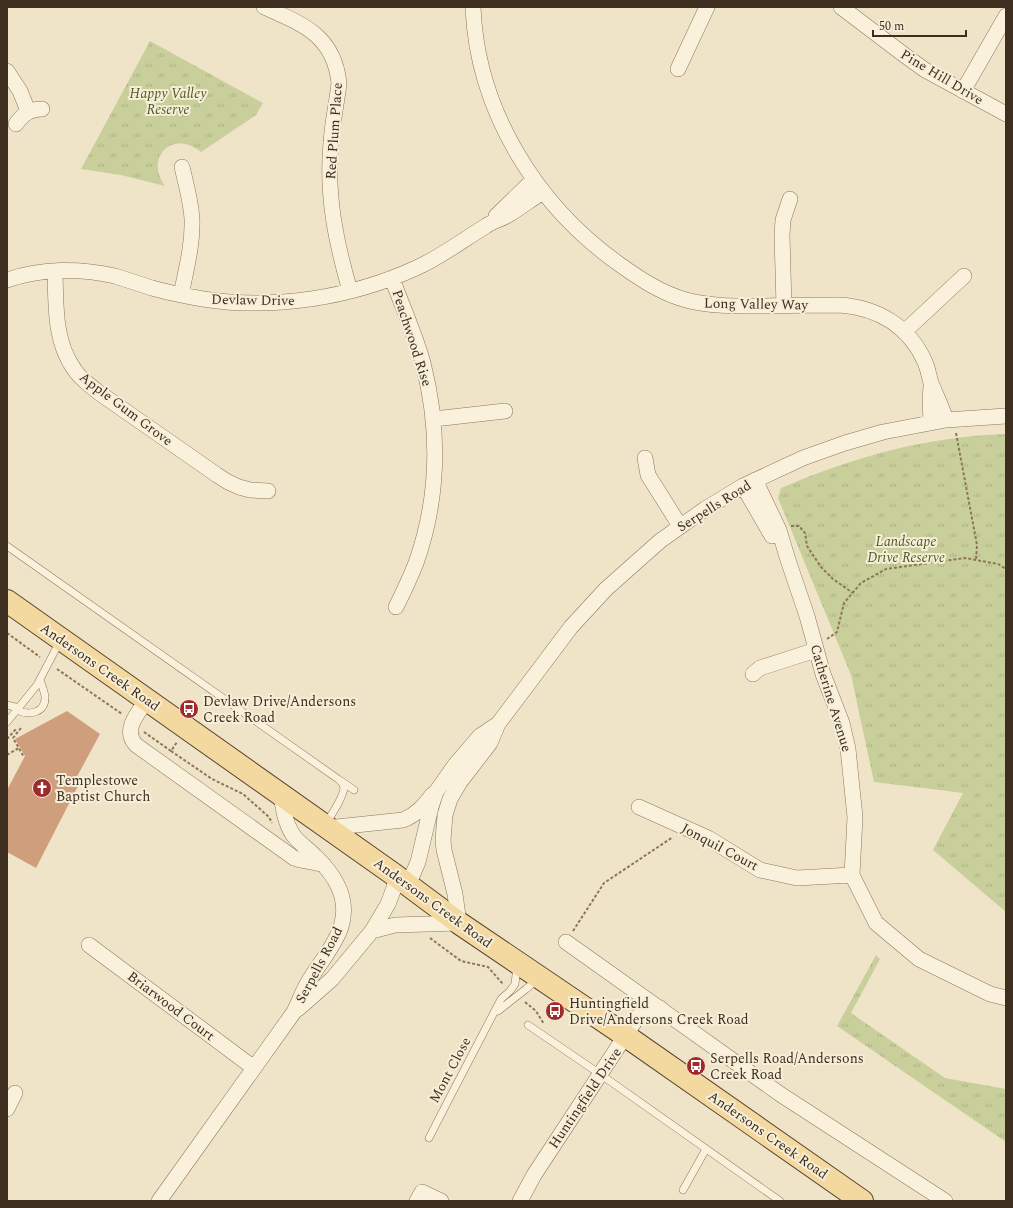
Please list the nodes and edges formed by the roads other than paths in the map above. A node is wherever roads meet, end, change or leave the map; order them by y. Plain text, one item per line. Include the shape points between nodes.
1 (264, 7) edge
2 (473, 7) edge
3 (707, 7) edge
4 (841, 7) edge
5 (1006, 16) edge
6 (678, 70) dead end
7 (7, 71) edge
8 (963, 91) junction
9 (1006, 114) edge
10 (16, 124) dead end
11 (182, 168) dead end
12 (534, 179) junction
13 (543, 192) junction
14 (790, 199) dead end
15 (487, 225) junction
16 (55, 271) junction
17 (964, 276) dead end
18 (392, 278) junction
19 (7, 280) edge
20 (350, 291) junction
21 (181, 295) junction
22 (784, 306) junction
23 (904, 332) junction
24 (931, 382) junction
25 (505, 411) dead end
26 (1006, 416) edge
27 (434, 419) junction
28 (949, 420) junction
29 (931, 423) junction
30 (645, 458) dead end
31 (749, 483) junction
32 (268, 491) dead end
33 (680, 526) junction
34 (7, 546) edge
35 (788, 560) junction
36 (7, 601) edge
37 (396, 607) dead end
38 (61, 639) junction
39 (816, 648) junction
40 (753, 674) dead end
41 (40, 680) junction
42 (147, 700) junction
43 (7, 705) edge
44 (18, 709) junction
45 (7, 722) edge
46 (456, 775) junction
47 (338, 779) junction
48 (441, 784) junction
49 (354, 790) dead end
50 (281, 794) junction
51 (639, 807) dead end
52 (326, 826) junction
53 (325, 866) junction
54 (852, 875) junction
55 (402, 880) junction
56 (459, 923) junction
57 (372, 931) junction
58 (566, 942) road end
59 (89, 945) dead end
60 (518, 962) junction
61 (539, 977) junction
62 (1006, 998) edge
63 (660, 1008) junction
64 (294, 1012) junction
65 (494, 1014) junction
66 (528, 1025) dead end
67 (626, 1036) junction
68 (254, 1068) junction
69 (600, 1074) junction
70 (15, 1093) dead end
71 (7, 1110) edge
72 (429, 1138) dead end
73 (706, 1149) junction
74 (683, 1190) dead end
75 (159, 1201) edge
76 (417, 1201) edge
77 (441, 1201) edge
78 (520, 1201) edge
79 (780, 1201) edge
80 (862, 1201) edge
81 (945, 1201) edge

1 - 20 street, Red Plum Place via 302,25 318,36 328,50 336,69 338,83 330,145 331,197 335,234
2 - 12 street, Long Valley Way via 478,46 492,101 503,127
3 - 6 street
4 - 8 street, Pine Hill Drive via 925,70
5 - 8 street
7 - 10 street via 35,110 23,115
8 - 9 street, Pine Hill Drive
11 - 21 street via 191,207 192,228
12 - 13 street, Long Valley Way
12 - 15 street, Devlaw Drive
13 - 15 street, Devlaw Drive via 510,214
13 - 22 street, Long Valley Way via 592,244 652,286 702,304
14 - 22 street via 782,235
15 - 18 street, Devlaw Drive via 437,257
16 - 19 street, Devlaw Drive
16 - 21 street, Devlaw Drive via 103,274
16 - 32 street, Apple Gum Grove via 57,321 61,343 69,362 80,377 217,475 239,487
17 - 23 street
18 - 20 street, Devlaw Drive
18 - 27 street, Peachwood Rise via 422,361
20 - 21 street, Devlaw Drive via 298,301 271,302 225,302
22 - 23 street, Long Valley Way via 859,307 889,319
23 - 24 street, Long Valley Way via 918,349
24 - 28 street, Long Valley Way
24 - 29 street, Long Valley Way
25 - 27 street
26 - 28 street, Serpells Road
27 - 37 street, Peachwood Rise via 435,460 429,516 415,564
28 - 29 street, Serpells Road
29 - 31 street, Serpells Road via 845,443 803,458
30 - 33 street via 648,475
31 - 33 street, Serpells Road
31 - 35 street, Catherine Avenue via 759,515
31 - 35 street, Catherine Avenue via 779,530
33 - 46 street, Serpells Road via 624,572 588,608 498,724 490,743
34 - 47 lane
35 - 39 street, Catherine Avenue
36 - 38 main road, Andersons Creek Road
38 - 41 lane
38 - 42 main road, Andersons Creek Road
39 - 40 street via 760,668
39 - 54 street, Catherine Avenue via 842,723 848,749 856,817
41 - 44 lane
41 - 44 lane via 45,697 42,707 30,714
42 - 50 main road, Andersons Creek Road
42 - 53 street via 130,728 134,744 294,858
43 - 44 lane
44 - 45 lane
46 - 48 street, Serpells Road
46 - 56 street, Serpells Road via 445,815 443,834
47 - 49 lane
47 - 52 lane via 343,791
48 - 52 street, Serpells Road via 410,817
48 - 55 street, Serpells Road via 433,800 418,862
50 - 52 main road, Andersons Creek Road
50 - 53 street, Serpells Road via 286,818 293,834
51 - 54 street, Jonquil Court via 708,838 760,870 797,878
52 - 55 main road, Andersons Creek Road
53 - 64 street, Serpells Road via 333,875 342,895 342,925 334,943 307,984
54 - 62 street via 876,923 919,959 990,994
55 - 56 main road, Andersons Creek Road
55 - 57 street, Serpells Road via 394,888
56 - 57 street via 395,925
56 - 60 main road, Andersons Creek Road
57 - 64 street, Serpells Road via 332,979
58 - 63 street
59 - 68 street, Briarwood Court
60 - 61 main road, Andersons Creek Road
60 - 65 lane, Mont Close via 515,984 502,998
61 - 65 lane, Mont Close
61 - 67 main road, Andersons Creek Road
63 - 67 street, Huntingfield Drive via 648,1009 642,1013
63 - 81 street via 780,1094
64 - 68 street, Serpells Road
65 - 72 lane, Mont Close
66 - 69 lane
67 - 69 street, Huntingfield Drive
67 - 80 main road, Andersons Creek Road
68 - 75 street, Serpells Road
69 - 73 lane
69 - 78 street, Huntingfield Drive via 534,1175
70 - 71 street
73 - 74 lane
73 - 79 lane
76 - 77 street via 422,1192

